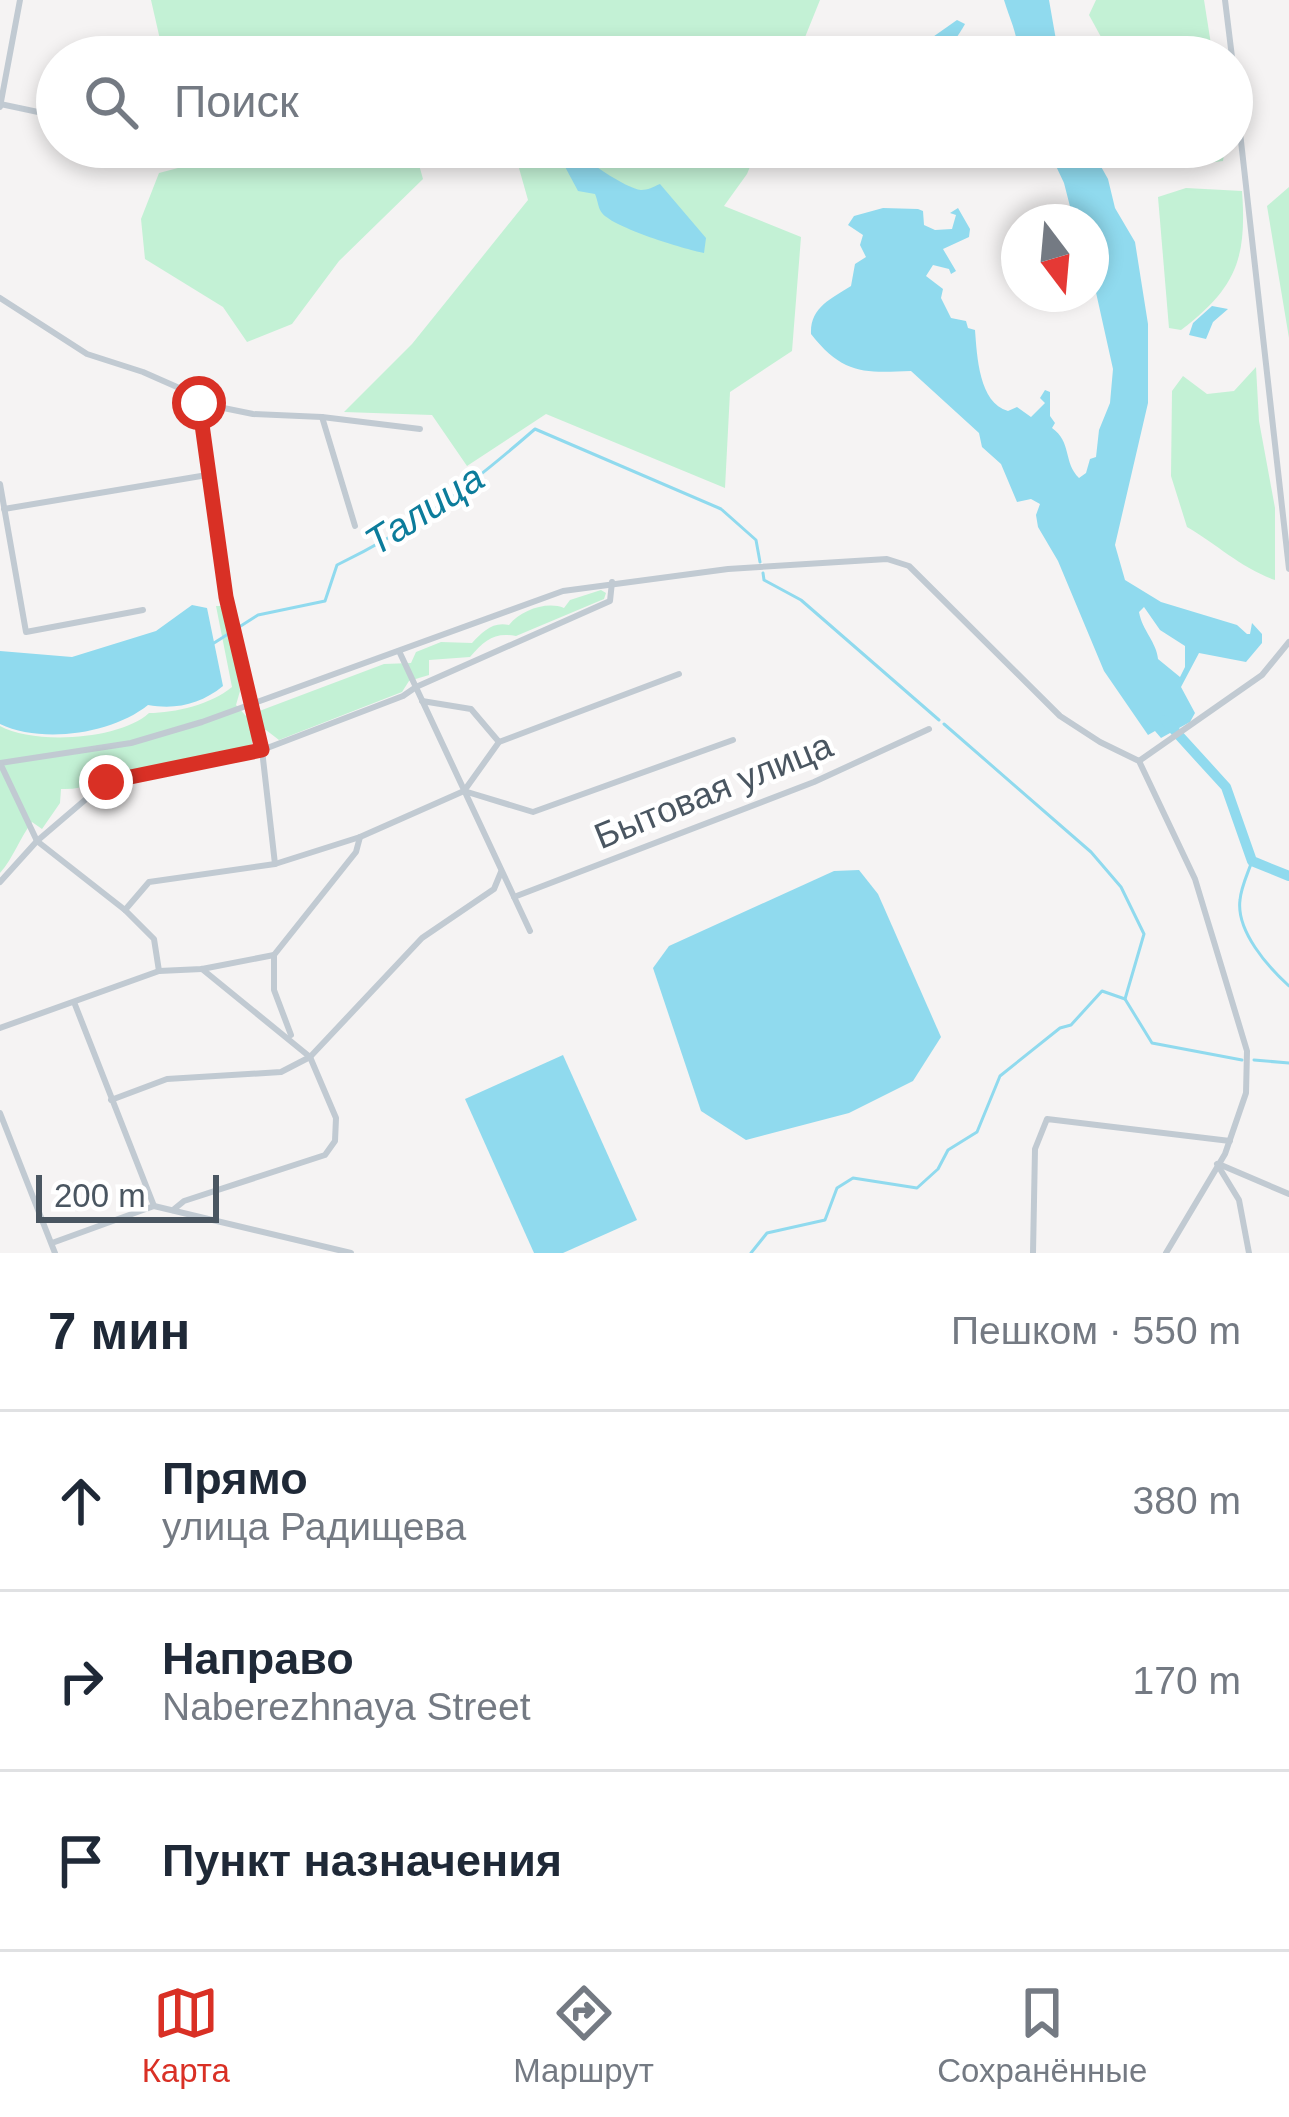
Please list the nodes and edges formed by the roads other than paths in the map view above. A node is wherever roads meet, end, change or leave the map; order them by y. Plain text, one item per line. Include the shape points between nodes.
1 (20, 0) edge
2 (1225, 0) edge
3 (1229, 36) edge
4 (0, 105) edge
5 (36, 112) edge
6 (1244, 168) edge
7 (0, 298) edge
8 (199, 403) junction
9 (322, 417) junction
10 (420, 429) dead end
11 (207, 475) junction
12 (0, 484) edge
13 (4, 509) junction
14 (355, 526) dead end
15 (1289, 568) edge
16 (612, 582) junction
17 (143, 610) dead end
18 (1289, 642) edge
19 (399, 651) junction
20 (679, 674) dead end
21 (416, 687) junction
22 (421, 701) junction
23 (249, 704) junction
24 (929, 729) dead end
25 (733, 740) dead end
26 (499, 742) junction
27 (262, 750) junction
28 (1139, 761) junction
29 (0, 763) edge
30 (464, 791) junction
31 (360, 837) junction
32 (37, 841) junction
33 (275, 864) junction
34 (501, 872) junction
35 (0, 883) edge
36 (514, 897) junction
37 (125, 910) junction
38 (530, 931) dead end
39 (274, 955) junction
40 (202, 969) junction
41 (159, 971) junction
42 (74, 1002) junction
43 (0, 1028) edge
44 (292, 1040) junction
45 (310, 1058) junction
46 (111, 1100) junction
47 (0, 1113) edge
48 (1231, 1141) junction
49 (1217, 1164) junction
50 (1289, 1194) edge
51 (154, 1206) junction
52 (173, 1210) junction
53 (52, 1244) junction
54 (55, 1253) edge
55 (352, 1253) edge
56 (1033, 1253) edge
57 (1166, 1253) edge
58 (1249, 1253) edge

1 - 4 street
2 - 3 street
4 - 5 street
6 - 15 street
7 - 8 street via 87,354 160,379
8 - 9 street
8 - 11 street
9 - 10 street
9 - 14 street
11 - 13 street
11 - 23 street
12 - 13 street
13 - 17 street via 26,632
16 - 19 street via 502,610
16 - 21 street via 610,601
16 - 28 street via 887,559 909,566 1060,716
18 - 28 street via 1262,675
19 - 21 street
19 - 23 street
20 - 26 street
21 - 22 street
21 - 27 street
22 - 26 street via 472,709
22 - 30 street
23 - 27 street
23 - 29 street via 131,742
24 - 36 street, Бытовая улица
25 - 30 street via 533,812
26 - 30 street
27 - 32 street via 106,782
27 - 33 street
28 - 48 street via 1195,879 1246,1051 1246,1093
29 - 32 street
30 - 31 street
30 - 34 street
31 - 33 street
31 - 39 street
32 - 35 street
32 - 37 street
33 - 37 street via 149,882
34 - 36 street
34 - 45 street via 494,889 422,938
36 - 38 street
37 - 41 street via 154,939
39 - 40 street
39 - 44 street via 274,990
40 - 41 street
40 - 44 street
41 - 42 street
42 - 43 street
42 - 46 street
44 - 45 street
45 - 46 street via 281,1072 167,1079
45 - 52 street via 336,1118 325,1155
46 - 51 street
47 - 53 street
48 - 49 street
48 - 56 street via 1047,1119 1034,1162
49 - 50 street
49 - 57 street
49 - 58 street via 1240,1200
51 - 52 street
51 - 53 street
52 - 55 street
53 - 54 street

